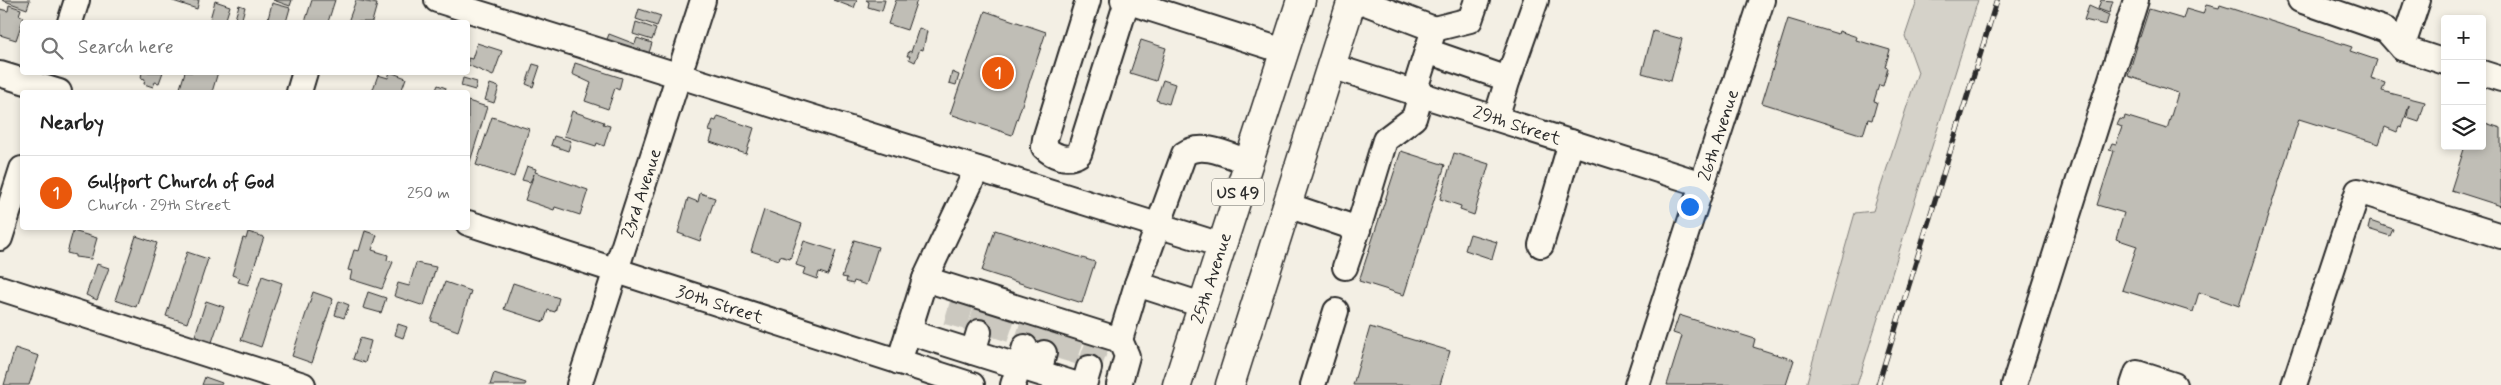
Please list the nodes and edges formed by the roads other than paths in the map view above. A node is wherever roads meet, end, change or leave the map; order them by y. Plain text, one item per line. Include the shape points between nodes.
1 (77, 0) edge
2 (437, 0) edge
3 (702, 0) edge
4 (1088, 0) edge
5 (1301, 0) edge
6 (1352, 0) edge
7 (1358, 0) edge
8 (1477, 0) edge
9 (1536, 0) edge
10 (1762, 0) edge
11 (2136, 0) edge
12 (2300, 0) edge
13 (2418, 0) edge
14 (1125, 1) edge
15 (1408, 9) edge
16 (71, 20) edge
17 (1431, 40) junction
18 (2402, 48) junction
19 (1284, 51) junction
20 (2441, 61) edge
21 (1331, 66) junction
22 (0, 74) edge
23 (2486, 74) edge
24 (304, 75) edge
25 (678, 76) junction
26 (2501, 79) edge
27 (1508, 80) junction
28 (52, 87) edge
29 (299, 90) edge
30 (1417, 93) junction
31 (1496, 118) junction
32 (1571, 142) junction
33 (1248, 162) junction
34 (977, 169) junction
35 (20, 175) edge
36 (1702, 184) junction
37 (1287, 205) junction
38 (470, 224) edge
39 (1157, 225) junction
40 (1358, 229) junction
41 (2501, 236) edge
42 (0, 238) edge
43 (1221, 245) junction
44 (1541, 245) dead end
45 (1345, 267) dead end
46 (616, 271) junction
47 (925, 279) junction
48 (1137, 284) junction
49 (0, 288) edge
50 (1202, 305) junction
51 (1336, 311) dead end
52 (991, 326) junction
53 (909, 332) junction
54 (1106, 339) junction
55 (1053, 353) edge
56 (899, 362) junction
57 (303, 385) edge
58 (579, 385) edge
59 (972, 385) edge
60 (1119, 385) edge
61 (1177, 385) edge
62 (1230, 385) edge
63 (1313, 385) edge
64 (1637, 385) edge
65 (2014, 385) edge
66 (2133, 385) edge
67 (2174, 385) edge
68 (2294, 385) edge

1 - 16 street
2 - 25 street
3 - 25 street, 23rd Avenue
4 - 14 street via 1045,139 1044,147 1049,152 1065,158 1079,154
5 - 19 main road, 25th Avenue / US 49
6 - 21 main road, US 49
7 - 15 street
8 - 17 street via 1470,20
9 - 27 street
10 - 36 street, 26th Avenue
11 - 65 street
12 - 18 street via 2386,30
13 - 18 street
14 - 19 street
15 - 17 street
17 - 27 street
17 - 30 street
18 - 20 street
19 - 33 main road, 25th Avenue / US 49
21 - 30 street, 29th Street
21 - 37 main road, US 49
22 - 28 street
23 - 26 street
24 - 29 street
25 - 34 street
25 - 46 street, 23rd Avenue
27 - 31 street
30 - 31 street, 29th Street
30 - 40 street via 1414,118 1385,140
31 - 32 street, 29th Street
32 - 36 street, 29th Street
32 - 44 street
33 - 39 street via 1192,148 1184,154
33 - 43 main road, 25th Avenue / US 49
34 - 39 street
34 - 47 street
35 - 42 street
36 - 64 street, 26th Avenue
37 - 40 street
37 - 62 main road, US 49
38 - 46 street, 30th Street
39 - 43 street
39 - 48 street
40 - 45 street
41 - 68 street via 2358,192
43 - 50 main road, 25th Avenue / US 49
46 - 56 street, 30th Street
46 - 58 street, 23rd Avenue
47 - 52 street via 964,297
47 - 53 street
48 - 50 street
48 - 54 street
49 - 57 street
50 - 61 main road, 25th Avenue / US 49
51 - 63 street
52 - 53 street via 952,336
52 - 55 street
52 - 55 street
53 - 56 street
54 - 55 street
54 - 60 street via 1127,356
56 - 59 street, 30th Street
66 - 67 street via 2137,373

